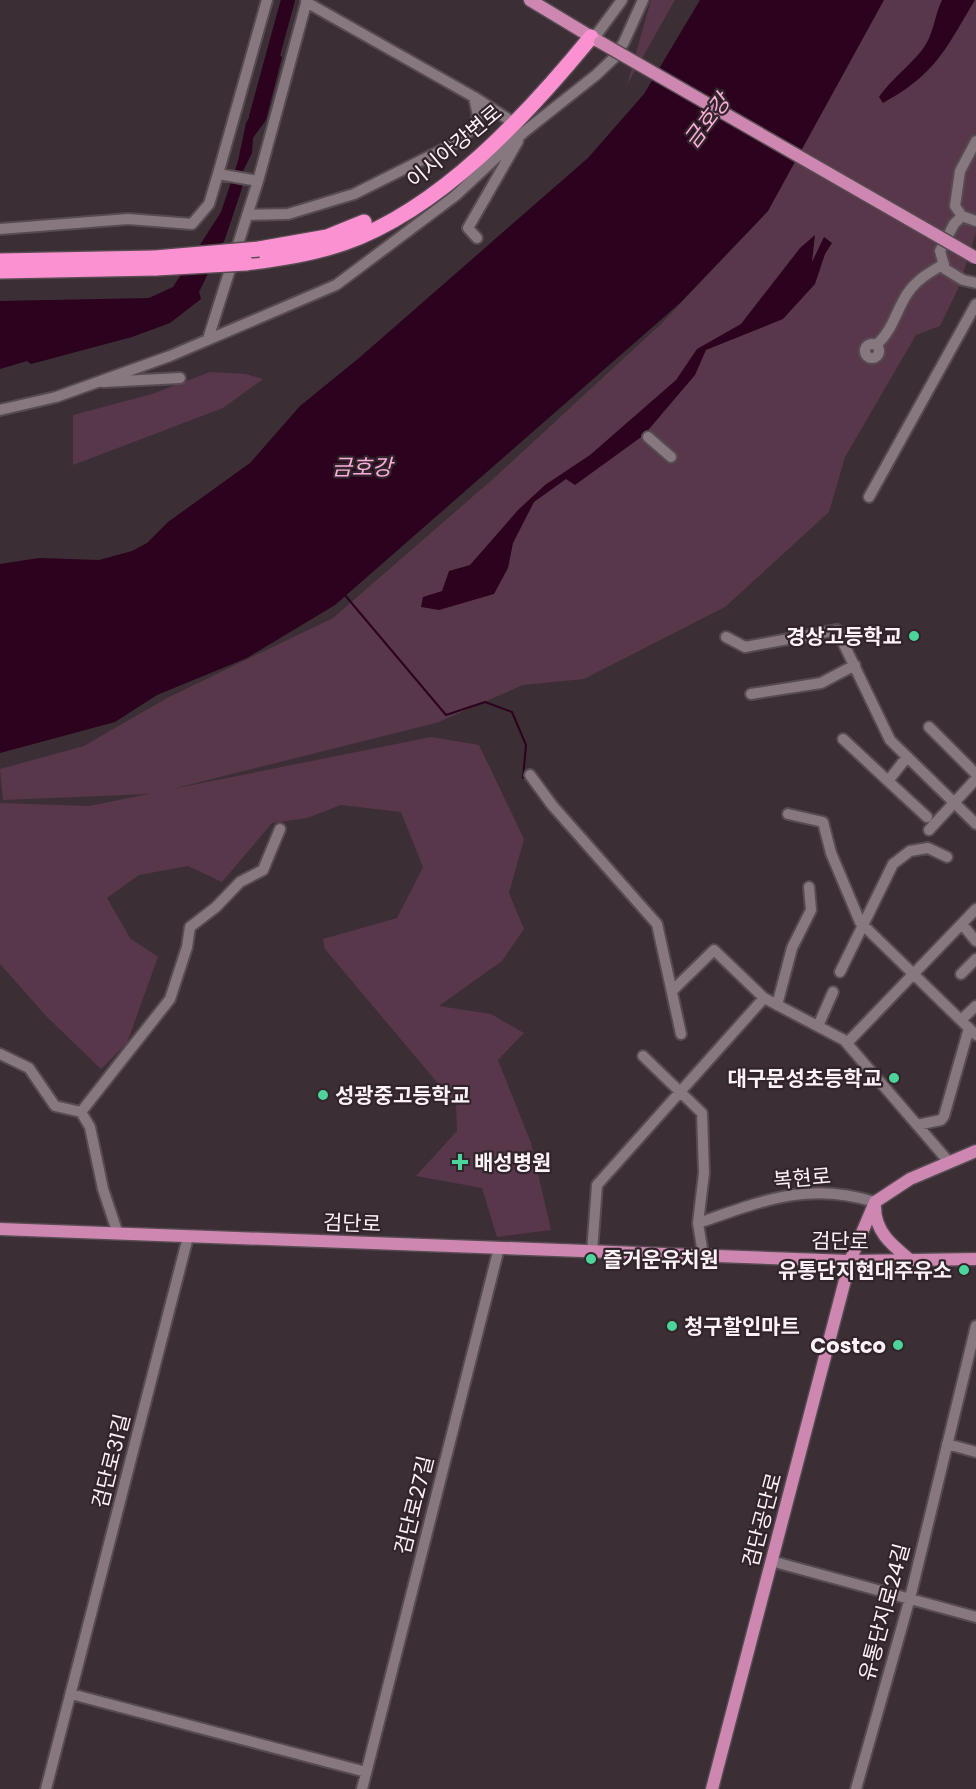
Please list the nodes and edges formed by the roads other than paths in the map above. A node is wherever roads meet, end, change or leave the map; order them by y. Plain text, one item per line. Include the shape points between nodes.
1 (267, 0) edge
2 (530, 0) edge
3 (622, 0) edge
4 (643, 0) edge
5 (307, 1) edge
6 (593, 38) junction
7 (474, 97) junction
8 (508, 119) junction
9 (524, 132) junction
10 (976, 141) edge
11 (218, 174) junction
12 (257, 181) junction
13 (247, 215) junction
14 (962, 216) junction
15 (976, 221) edge
16 (0, 229) edge
17 (477, 238) dead end
18 (976, 258) edge
19 (0, 261) edge
20 (156, 263) junction
21 (944, 264) junction
22 (0, 271) edge
23 (24, 271) junction
24 (0, 277) edge
25 (976, 283) edge
26 (976, 304) edge
27 (208, 339) junction
28 (876, 345) dead end
29 (180, 378) dead end
30 (90, 383) junction
31 (0, 410) edge
32 (648, 437) dead end
33 (671, 457) dead end
34 (870, 497) dead end
35 (726, 637) dead end
36 (855, 664) junction
37 (751, 694) dead end
38 (929, 727) dead end
39 (843, 739) dead end
40 (907, 757) junction
41 (530, 774) dead end
42 (976, 776) edge
43 (888, 781) junction
44 (954, 803) junction
45 (788, 814) dead end
46 (927, 817) dead end
47 (976, 824) edge
48 (280, 829) dead end
49 (929, 830) dead end
50 (947, 857) dead end
51 (809, 887) dead end
52 (976, 909) edge
53 (962, 924) junction
54 (864, 926) junction
55 (976, 940) edge
56 (976, 959) edge
57 (840, 972) dead end
58 (912, 972) junction
59 (961, 974) dead end
60 (672, 991) junction
61 (833, 992) dead end
62 (764, 998) junction
63 (777, 1005) junction
64 (976, 1006) edge
65 (818, 1026) junction
66 (969, 1028) edge
67 (681, 1034) dead end
68 (846, 1043) junction
69 (0, 1054) edge
70 (643, 1056) dead end
71 (681, 1092) junction
72 (81, 1112) junction
73 (916, 1125) junction
74 (976, 1151) edge
75 (949, 1162) junction
76 (875, 1202) junction
77 (698, 1223) junction
78 (0, 1229) edge
79 (118, 1234) junction
80 (189, 1237) junction
81 (499, 1248) junction
82 (592, 1252) junction
83 (703, 1254) junction
84 (976, 1259) edge
85 (910, 1260) junction
86 (850, 1261) junction
87 (976, 1326) edge
88 (947, 1444) junction
89 (976, 1452) edge
90 (771, 1561) junction
91 (910, 1598) junction
92 (976, 1617) edge
93 (71, 1694) junction
94 (366, 1772) junction
95 (46, 1789) edge
96 (362, 1789) edge
97 (712, 1789) edge
98 (856, 1789) edge

1 - 11 street
2 - 6 main road
3 - 6 street
4 - 9 street via 615,57
5 - 7 street
5 - 12 street
6 - 8 highway, 이시아강변로
6 - 18 main road, bridge
6 - 20 highway, 이시아강변로, bridge via 510,129 435,193 346,242 300,256 246,263
7 - 8 street
7 - 13 street via 478,116 474,127 458,142 354,194 288,214
8 - 20 highway, 이시아강변로, bridge via 476,149 402,204 349,229 327,237 259,249
9 - 17 street via 468,228
9 - 27 street via 455,196 336,285
10 - 14 street via 960,171 955,206
11 - 12 street
11 - 16 street via 209,204 192,224 128,219
12 - 13 street
13 - 27 street
14 - 15 street
14 - 21 street via 940,251
19 - 20 highway
20 - 23 highway
21 - 25 street via 945,269 963,280
21 - 28 street via 924,276 908,293
22 - 23 highway
23 - 24 highway
26 - 34 street
27 - 30 street
29 - 30 street
30 - 31 street via 56,397
32 - 33 street
35 - 36 street via 745,647 837,630
36 - 37 street via 821,682
36 - 40 street via 890,740
38 - 42 street
39 - 43 street
40 - 43 street
40 - 44 street
41 - 60 street via 552,806 657,924
42 - 44 street
43 - 46 street
44 - 47 street
44 - 49 street
45 - 54 street via 823,822 831,853
48 - 72 street via 263,870 240,882 190,927 170,999
50 - 54 street via 928,848 910,851 893,864
51 - 63 street via 811,910 792,948
52 - 53 street
53 - 55 street
53 - 58 street
54 - 57 street
54 - 58 street
56 - 59 street
58 - 66 street
58 - 68 street
60 - 62 street via 714,950
60 - 67 street
61 - 65 street
62 - 63 street
62 - 71 street
63 - 65 street
64 - 66 street
65 - 68 street
66 - 73 street via 944,1116
68 - 73 street
69 - 72 street via 29,1068 55,1106
70 - 71 street
71 - 77 street via 702,1113 704,1173
71 - 82 street via 597,1185
72 - 79 street via 90,1127 103,1190
73 - 75 street
74 - 75 main road
75 - 76 main road via 910,1179
76 - 77 street, 복현로 via 849,1194 780,1196
76 - 85 main road via 875,1219 885,1240
76 - 86 main road
77 - 83 street
78 - 79 main road, 검단로
79 - 80 main road, 검단로
80 - 81 main road, 검단로
80 - 93 street, 검단로31길
81 - 82 main road, 검단로
81 - 94 street, 검단로27길
82 - 83 main road, 검단로
83 - 86 main road, 검단로
84 - 85 main road, 검단로
85 - 86 main road, 검단로
86 - 90 main road, 검단공단로
87 - 88 street, 유통단지로24길
88 - 89 street
88 - 91 street, 유통단지로24길
90 - 91 street
90 - 97 main road, 검단공단로
91 - 92 street
91 - 98 street, 유통단지로24길
93 - 94 street
93 - 95 street, 검단로31길
94 - 96 street, 검단로27길

